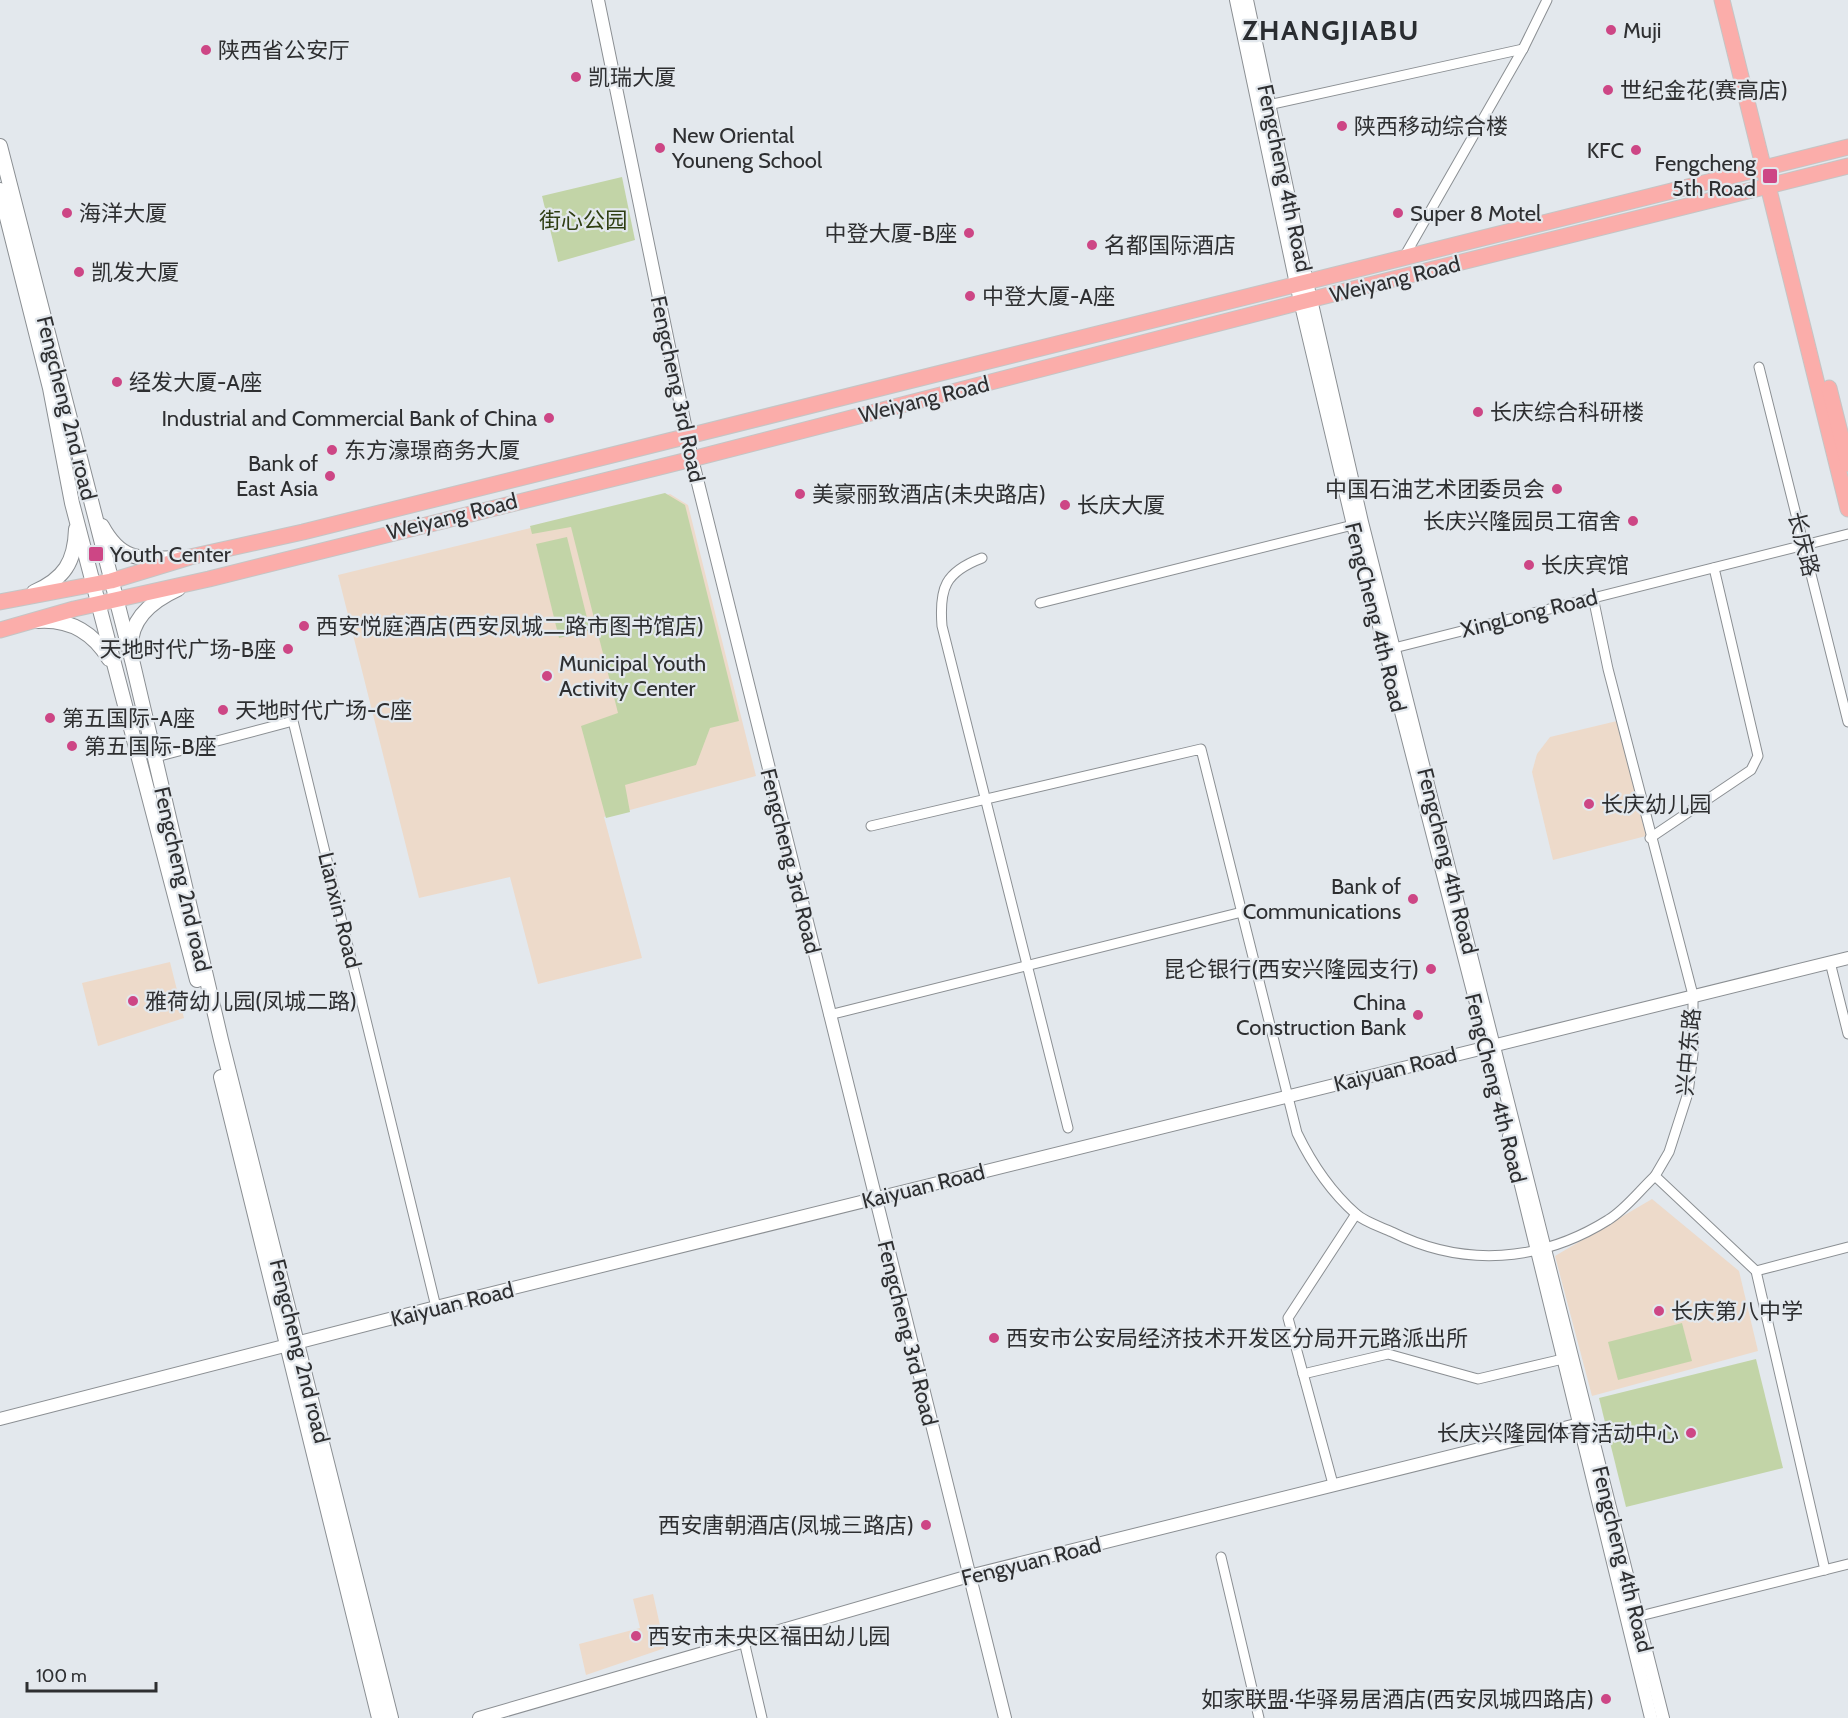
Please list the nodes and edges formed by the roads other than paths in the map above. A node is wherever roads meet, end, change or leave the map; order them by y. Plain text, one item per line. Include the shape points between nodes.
1 (598, 0) edge
2 (1236, 0) edge
3 (1247, 0) edge
4 (1547, 0) edge
5 (1722, 0) edge
6 (1732, 0) edge
7 (1523, 49) junction
8 (1264, 106) junction
9 (0, 146) edge
10 (1848, 147) edge
11 (1768, 166) junction
12 (1848, 166) edge
13 (1773, 185) junction
14 (0, 190) edge
15 (1404, 257) junction
16 (1301, 283) junction
17 (1306, 301) junction
18 (1760, 367) dead end
19 (687, 437) junction
20 (692, 459) junction
21 (1848, 464) edge
22 (89, 496) junction
23 (72, 503) junction
24 (1848, 509) edge
25 (1358, 524) junction
26 (1848, 534) edge
27 (1804, 544) junction
28 (190, 557) junction
29 (982, 558) dead end
30 (1714, 568) junction
31 (111, 581) junction
32 (94, 582) junction
33 (187, 584) junction
34 (1593, 597) junction
35 (116, 600) junction
36 (6, 601) edge
37 (1040, 603) dead end
38 (99, 604) junction
39 (33, 622) junction
40 (0, 630) edge
41 (1389, 650) junction
42 (133, 664) junction
43 (121, 687) junction
44 (1848, 722) edge
45 (156, 757) junction
46 (986, 800) junction
47 (871, 826) dead end
48 (1650, 838) junction
49 (1242, 912) junction
50 (1848, 958) edge
51 (1830, 962) junction
52 (1027, 966) junction
53 (1693, 995) junction
54 (829, 1015) junction
55 (1848, 1034) edge
56 (1491, 1045) junction
57 (1287, 1096) junction
58 (1068, 1128) dead end
59 (1654, 1176) junction
60 (875, 1198) junction
61 (1356, 1214) junction
62 (1848, 1247) edge
63 (1540, 1250) junction
64 (1756, 1271) junction
65 (436, 1307) junction
66 (293, 1344) junction
67 (1563, 1359) junction
68 (1303, 1374) junction
69 (0, 1419) edge
70 (1585, 1423) junction
71 (1333, 1484) junction
72 (1221, 1557) dead end
73 (1848, 1564) edge
74 (1825, 1570) junction
75 (969, 1576) junction
76 (1636, 1617) junction
77 (744, 1641) junction
78 (506, 1714) edge
79 (379, 1718) edge
80 (391, 1718) edge
81 (479, 1718) edge
82 (762, 1718) edge
83 (1005, 1718) edge
84 (1259, 1718) edge
85 (1651, 1718) edge
86 (1663, 1718) edge

1 - 19 street, Fengcheng 3rd Road
2 - 8 street, Fengcheng 4th Road
3 - 8 street, Fengcheng 4th Road
4 - 7 street
5 - 11 main road
6 - 11 main road
7 - 8 street
7 - 15 street
8 - 16 street, Fengcheng 4th Road
9 - 22 main road, Fengcheng 2nd road
10 - 11 main road, Weiyang Road
11 - 13 main road
11 - 15 main road, Weiyang Road
12 - 13 main road, Weiyang Road
13 - 17 main road, Weiyang Road
13 - 21 main road
13 - 24 main road
14 - 23 main road, Fengcheng 2nd road via 50,388
15 - 16 main road, Weiyang Road
16 - 17 street, FengCheng 4th Road
16 - 19 main road, Weiyang Road
17 - 20 main road, Weiyang Road
17 - 25 street, FengCheng 4th Road
18 - 27 street, 长庆路
19 - 20 street, Fengcheng 3rd Road
19 - 28 main road, Weiyang Road
20 - 33 main road, Weiyang Road
20 - 54 street, Fengcheng 3rd Road
22 - 28 main road via 111,542 129,556
22 - 31 main road, Fengcheng 2nd road
23 - 32 main road, Fengcheng 2nd road
23 - 36 main road via 75,542 68,567 50,585
25 - 37 street
25 - 41 street, FengCheng 4th Road
26 - 27 street, XingLong Road
27 - 30 street, XingLong Road
27 - 44 street, 长庆路
28 - 31 main road, Weiyang Road
29 - 46 street via 948,578 940,600 942,626
30 - 34 street, XingLong Road
30 - 48 street via 1758,756 1751,770
31 - 32 main road, Weiyang Road
31 - 35 main road, Fengcheng 2nd road
32 - 36 main road, Weiyang Road
32 - 38 main road, Fengcheng 2nd road
33 - 35 main road, Weiyang Road
33 - 42 main road via 145,611 132,635
34 - 41 street, XingLong Road
34 - 48 street, 兴中东路
35 - 38 main road, Weiyang Road
35 - 42 main road, Fengcheng 2nd road
38 - 39 main road, Weiyang Road
38 - 43 main road, Fengcheng 2nd road
39 - 40 main road, Weiyang Road
39 - 43 main road via 63,623 88,633 101,646
41 - 56 street, FengCheng 4th Road
42 - 45 main road, Fengcheng 2nd road
43 - 66 main road, Fengcheng 2nd road
45 - 65 street, Lianxin Road via 293,721
45 - 66 main road, Fengcheng 2nd road
46 - 47 street
46 - 49 street via 1201,749
46 - 52 street
48 - 53 street, 兴中东路
49 - 52 street
49 - 57 street
50 - 51 street, Kaiyuan Road
51 - 53 street, Kaiyuan Road
51 - 55 street
52 - 54 street
52 - 58 street
53 - 56 street, Kaiyuan Road
53 - 59 street, 兴中东路 via 1688,1093 1669,1152
54 - 60 street, Fengcheng 3rd Road
56 - 57 street, Kaiyuan Road
56 - 63 street, FengCheng 4th Road
57 - 60 street, Kaiyuan Road
57 - 61 street via 1297,1133 1311,1162
59 - 63 street, 兴中东路 via 1611,1219 1576,1238
59 - 64 street
60 - 65 street, Kaiyuan Road
60 - 75 street, Fengcheng 3rd Road
61 - 63 street, 兴中东路 via 1409,1241 1465,1256 1504,1257
61 - 68 street via 1288,1318
62 - 64 street
63 - 67 street, FengCheng 4th Road
63 - 70 street, Fengcheng 4th Road
64 - 74 street
65 - 66 street, Kaiyuan Road
66 - 69 street, Kaiyuan Road
66 - 79 main road, Fengcheng 2nd road
66 - 80 main road, Fengcheng 2nd road
67 - 68 street via 1478,1379 1388,1354
67 - 70 street, FengCheng 4th Road
68 - 71 street
70 - 71 street, Fengyuan Road
70 - 76 street, Fengcheng 4th Road
70 - 85 street, FengCheng 4th Road
71 - 75 street, Fengyuan Road
72 - 84 street
73 - 74 street
74 - 76 street
75 - 77 street, Fengyuan Road
75 - 83 street, Fengcheng 3rd Road
76 - 86 street, Fengcheng 4th Road
77 - 78 street, Fengyuan Road
77 - 82 street
78 - 81 street, Fengyuan Road

